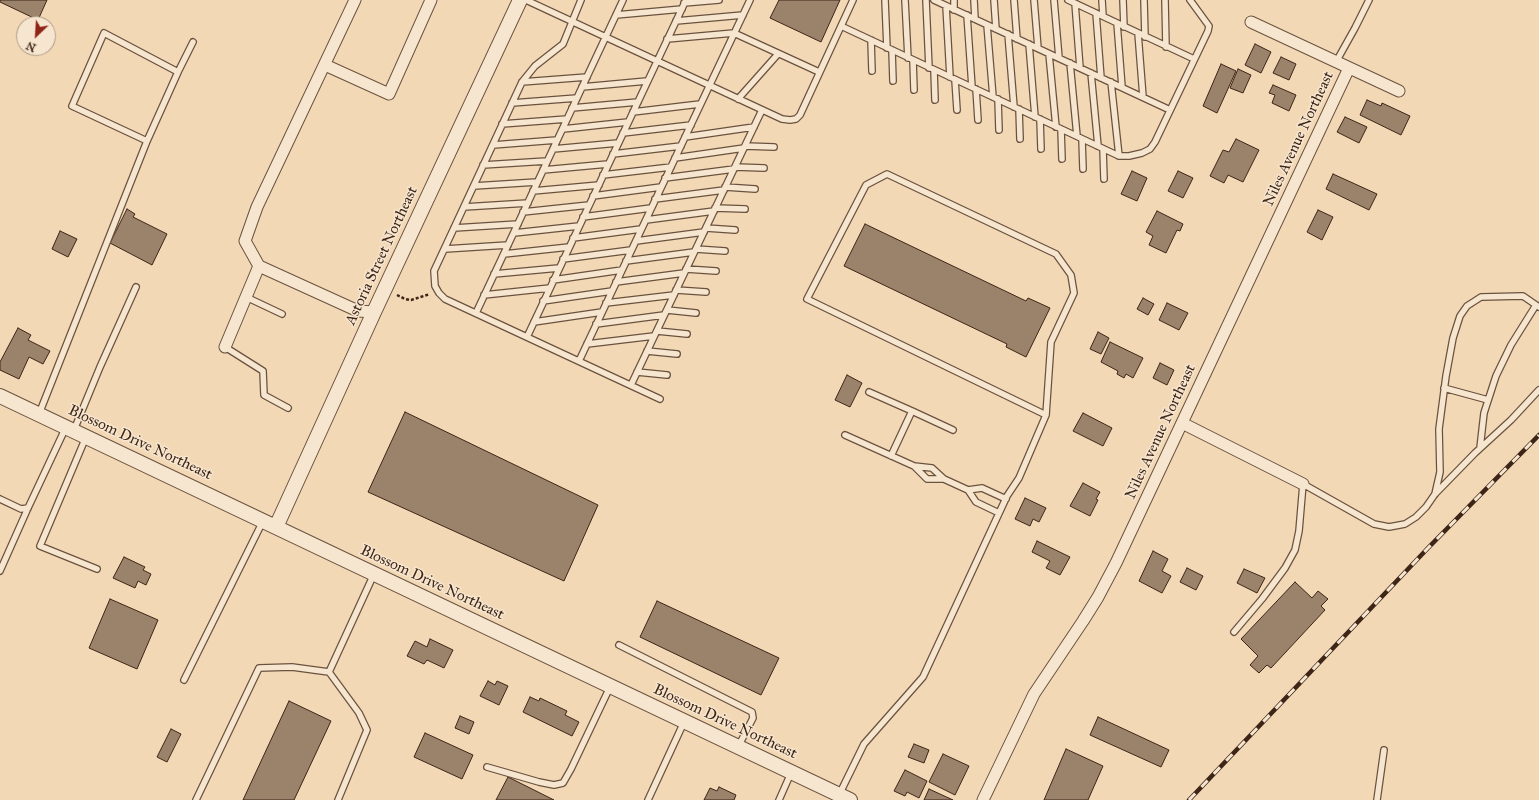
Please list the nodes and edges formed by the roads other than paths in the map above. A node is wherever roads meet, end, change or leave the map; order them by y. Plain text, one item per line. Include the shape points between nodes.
1 (355, 0) edge
2 (431, 0) edge
3 (520, 0) edge
4 (526, 0) edge
5 (581, 0) edge
6 (623, 0) edge
7 (719, 0) edge
8 (750, 0) edge
9 (853, 0) edge
10 (885, 0) edge
11 (905, 0) edge
12 (926, 0) edge
13 (934, 0) edge
14 (954, 0) edge
15 (974, 0) edge
16 (994, 0) edge
17 (1014, 0) edge
18 (1034, 0) edge
19 (1054, 0) edge
20 (1068, 0) edge
21 (1102, 0) edge
22 (1123, 0) edge
23 (1144, 0) edge
24 (1165, 0) edge
25 (1190, 0) edge
26 (1369, 0) edge
27 (1075, 3) junction
28 (1082, 3) edge
29 (684, 4) edge
30 (946, 6) junction
31 (954, 10) junction
32 (1096, 13) junction
33 (616, 15) junction
34 (743, 15) junction
35 (967, 15) junction
36 (1103, 16) junction
37 (975, 19) junction
38 (573, 22) junction
39 (676, 22) junction
40 (1251, 22) dead end
41 (1117, 23) junction
42 (987, 25) junction
43 (841, 26) junction
44 (1124, 27) junction
45 (996, 29) junction
46 (734, 33) junction
47 (1138, 33) junction
48 (1008, 34) junction
49 (606, 37) junction
50 (1145, 37) junction
51 (667, 39) junction
52 (1017, 39) junction
53 (871, 40) junction
54 (193, 42) dead end
55 (1029, 44) junction
56 (1166, 47) junction
57 (1038, 48) junction
58 (890, 49) junction
59 (778, 54) junction
60 (1049, 54) junction
61 (1059, 58) junction
62 (911, 59) junction
63 (1194, 59) junction
64 (657, 61) junction
65 (1336, 62) junction
66 (1070, 63) junction
67 (325, 65) junction
68 (1080, 68) junction
69 (1349, 68) junction
70 (932, 69) junction
71 (872, 71) dead end
72 (178, 72) junction
73 (819, 72) junction
74 (1091, 73) junction
75 (587, 77) junction
76 (953, 78) junction
77 (1101, 78) junction
78 (647, 81) junction
79 (894, 81) dead end
80 (522, 82) junction
81 (1111, 82) junction
82 (709, 85) junction
83 (582, 87) junction
84 (974, 88) junction
85 (1122, 88) junction
86 (914, 90) dead end
87 (1399, 91) dead end
88 (1143, 97) junction
89 (577, 98) junction
90 (995, 98) junction
91 (738, 99) junction
92 (936, 100) dead end
93 (638, 102) junction
94 (512, 103) junction
95 (700, 104) junction
96 (572, 108) junction
97 (1016, 108) junction
98 (762, 110) junction
99 (957, 110) dead end
100 (1170, 110) junction
101 (633, 112) junction
102 (1037, 118) junction
103 (567, 119) junction
104 (978, 120) dead end
105 (628, 122) junction
106 (502, 124) junction
107 (691, 125) junction
108 (754, 127) junction
109 (1058, 128) junction
110 (562, 129) junction
111 (999, 130) dead end
112 (623, 133) junction
113 (685, 137) junction
114 (1080, 138) junction
115 (1020, 139) dead end
116 (557, 140) junction
117 (148, 141) junction
118 (618, 143) junction
119 (493, 145) junction
120 (681, 146) junction
121 (744, 147) junction
122 (774, 147) dead end
123 (1101, 147) junction
124 (553, 149) junction
125 (1041, 149) dead end
126 (613, 154) junction
127 (1119, 156) junction
128 (675, 158) junction
129 (1062, 159) dead end
130 (547, 161) junction
131 (608, 164) junction
132 (483, 165) junction
133 (671, 167) junction
134 (734, 168) junction
135 (764, 168) dead end
136 (1083, 169) dead end
137 (543, 170) junction
138 (603, 175) junction
139 (665, 178) junction
140 (1104, 179) dead end
141 (537, 182) junction
142 (598, 184) junction
143 (474, 186) junction
144 (661, 187) junction
145 (725, 188) junction
146 (754, 189) dead end
147 (533, 191) junction
148 (593, 196) junction
149 (656, 199) junction
150 (528, 203) junction
151 (589, 205) junction
152 (464, 207) junction
153 (651, 208) junction
154 (715, 209) junction
155 (745, 210) dead end
156 (523, 212) junction
157 (583, 217) junction
158 (646, 220) junction
159 (518, 224) junction
160 (579, 226) junction
161 (454, 228) junction
162 (641, 229) junction
163 (705, 230) junction
164 (735, 230) dead end
165 (514, 232) junction
166 (573, 238) junction
167 (636, 241) junction
168 (508, 245) junction
169 (569, 247) junction
170 (445, 249) junction
171 (632, 250) junction
172 (695, 251) junction
173 (726, 251) dead end
174 (504, 254) junction
175 (563, 259) junction
176 (626, 261) junction
177 (259, 266) junction
178 (559, 268) junction
179 (622, 270) junction
180 (685, 271) junction
181 (716, 271) dead end
182 (494, 274) junction
183 (554, 280) junction
184 (616, 282) junction
185 (136, 287) dead end
186 (550, 288) junction
187 (612, 291) junction
188 (675, 292) junction
189 (706, 292) dead end
190 (484, 295) junction
191 (246, 297) junction
192 (543, 301) junction
193 (606, 303) junction
194 (1537, 306) edge
195 (374, 312) junction
196 (602, 312) junction
197 (476, 313) junction
198 (666, 313) junction
199 (696, 313) dead end
200 (282, 314) dead end
201 (534, 322) junction
202 (596, 324) junction
203 (656, 334) junction
204 (687, 334) dead end
205 (527, 336) junction
206 (587, 344) junction
207 (225, 347) joint
208 (647, 351) junction
209 (677, 354) dead end
210 (579, 361) junction
211 (638, 372) junction
212 (667, 375) dead end
213 (631, 385) junction
214 (1444, 388) junction
215 (1539, 390) edge
216 (868, 392) dead end
217 (0, 396) edge
218 (660, 399) dead end
219 (1488, 400) junction
220 (288, 408) dead end
221 (912, 411) junction
222 (39, 414) junction
223 (1046, 415) junction
224 (1182, 423) junction
225 (953, 430) dead end
226 (75, 431) junction
227 (845, 435) dead end
228 (1480, 448) junction
229 (891, 456) junction
230 (914, 466) junction
231 (944, 479) junction
232 (1303, 484) junction
233 (968, 490) junction
234 (1434, 494) junction
235 (0, 499) edge
236 (1006, 499) junction
237 (28, 508) junction
238 (999, 514) junction
239 (270, 524) junction
240 (97, 570) dead end
241 (0, 571) edge
242 (375, 574) junction
243 (1234, 632) dead end
244 (619, 645) dead end
245 (329, 672) junction
246 (184, 680) dead end
247 (610, 686) junction
248 (684, 721) junction
249 (738, 747) junction
250 (1384, 750) dead end
251 (488, 767) dead end
252 (792, 772) junction
253 (844, 798) edge
254 (196, 800) edge
255 (338, 800) edge
256 (648, 800) edge
257 (779, 800) edge
258 (983, 800) edge
259 (1377, 800) edge

1 - 67 street
2 - 67 street via 389,94
3 - 195 street, Astoria Street Northeast
4 - 38 lane
5 - 38 lane
6 - 33 lane
7 - 29 lane
8 - 34 lane
9 - 43 lane
10 - 58 lane
11 - 62 lane
12 - 70 lane
13 - 30 lane
14 - 31 lane
15 - 37 lane
16 - 45 lane
17 - 52 lane
18 - 57 lane
19 - 61 lane
20 - 27 lane
21 - 36 lane
22 - 44 lane
23 - 50 lane
24 - 56 lane
25 - 63 lane via 1209,26
26 - 65 lane
27 - 28 lane
27 - 68 lane
28 - 32 lane
29 - 33 lane
29 - 39 lane
30 - 31 lane
30 - 76 lane
31 - 35 lane
32 - 36 lane
32 - 77 lane
33 - 49 lane
34 - 39 lane
34 - 46 lane
35 - 37 lane
35 - 84 lane
36 - 41 lane
37 - 42 lane
38 - 49 lane
38 - 80 lane via 563,44 535,66
39 - 51 lane
40 - 65 street
41 - 44 lane
41 - 85 lane
42 - 45 lane
42 - 90 lane
43 - 53 lane
43 - 73 lane
44 - 47 lane
45 - 48 lane
46 - 51 lane
46 - 59 lane
46 - 82 lane
47 - 50 lane
47 - 88 lane
48 - 52 lane
48 - 97 lane
49 - 64 lane
49 - 75 lane
50 - 56 lane
51 - 64 lane
52 - 55 lane
53 - 58 lane
53 - 71 lane
54 - 72 lane
55 - 57 lane
55 - 102 lane
56 - 63 lane
57 - 60 lane
58 - 62 lane
58 - 79 lane
59 - 73 lane
59 - 91 lane
60 - 61 lane
60 - 109 lane
61 - 66 lane
62 - 70 lane
62 - 86 lane
63 - 100 lane
64 - 78 lane
64 - 82 lane
65 - 69 street
66 - 68 lane
66 - 114 lane
67 - 177 street via 257,207 245,241
68 - 74 lane
69 - 87 street
69 - 224 street, Niles Avenue Northeast
70 - 76 lane
70 - 92 lane
72 - 117 lane
72 - 117 lane via 104,33 72,106
73 - 98 lane via 804,108 796,119 782,119
74 - 77 lane
74 - 123 lane
75 - 80 lane
75 - 83 lane
76 - 84 lane
76 - 99 lane
77 - 81 lane
78 - 83 lane
78 - 93 lane
80 - 94 lane
81 - 85 lane
81 - 127 lane
82 - 91 lane
82 - 95 lane
83 - 89 lane
84 - 90 lane
84 - 104 lane
85 - 88 lane
88 - 100 lane
89 - 94 lane
89 - 96 lane
90 - 97 lane
90 - 111 lane
91 - 98 lane
93 - 96 lane
93 - 101 lane
94 - 106 lane
95 - 101 lane
95 - 107 lane
96 - 103 lane
97 - 102 lane
97 - 115 lane
98 - 108 lane
100 - 127 lane via 1150,149 1129,156
101 - 105 lane
102 - 109 lane
102 - 125 lane
103 - 106 lane
103 - 110 lane
105 - 110 lane
105 - 112 lane
106 - 119 lane
107 - 112 lane
107 - 113 lane
108 - 113 lane
108 - 121 lane
109 - 114 lane
109 - 129 lane
110 - 116 lane
112 - 118 lane
113 - 120 lane
114 - 123 lane
114 - 136 lane
116 - 119 lane
116 - 124 lane
117 - 222 lane
118 - 124 lane
118 - 126 lane
119 - 132 lane
120 - 126 lane
120 - 128 lane
121 - 122 lane
121 - 128 lane
121 - 134 lane
123 - 127 lane
123 - 140 lane
124 - 130 lane
126 - 131 lane
128 - 133 lane
130 - 132 lane
130 - 137 lane
131 - 137 lane
131 - 138 lane
132 - 143 lane
133 - 138 lane
133 - 139 lane
134 - 135 lane
134 - 139 lane
134 - 145 lane
137 - 141 lane
138 - 142 lane
139 - 144 lane
141 - 143 lane
141 - 147 lane
142 - 147 lane
142 - 148 lane
143 - 152 lane
144 - 148 lane
144 - 149 lane
145 - 146 lane
145 - 149 lane
145 - 154 lane
147 - 150 lane
148 - 151 lane
149 - 153 lane
150 - 152 lane
150 - 156 lane
151 - 156 lane
151 - 157 lane
152 - 161 lane
153 - 157 lane
153 - 158 lane
154 - 155 lane
154 - 158 lane
154 - 163 lane
156 - 159 lane
157 - 160 lane
158 - 162 lane
159 - 161 lane
159 - 165 lane
160 - 165 lane
160 - 166 lane
161 - 170 lane
162 - 166 lane
162 - 167 lane
163 - 164 lane
163 - 167 lane
163 - 172 lane
165 - 168 lane
166 - 169 lane
167 - 171 lane
168 - 170 lane
168 - 174 lane
169 - 174 lane
169 - 175 lane
170 - 197 lane via 434,271 437,289 445,299
171 - 175 lane
171 - 176 lane
172 - 173 lane
172 - 176 lane
172 - 180 lane
174 - 182 lane
175 - 178 lane
176 - 179 lane
177 - 191 street
177 - 195 street via 358,311
178 - 182 lane
178 - 183 lane
179 - 183 lane
179 - 184 lane
180 - 181 lane
180 - 184 lane
180 - 188 lane
182 - 190 lane
183 - 186 lane
184 - 187 lane
185 - 226 lane
186 - 190 lane
186 - 192 lane
187 - 192 lane
187 - 193 lane
188 - 189 lane
188 - 193 lane
188 - 198 lane
190 - 197 lane
191 - 200 lane
191 - 207 street
192 - 201 lane
193 - 196 lane
194 - 214 lane via 1523,296 1481,297 1467,306 1460,316 1453,338
194 - 219 lane via 1511,344
195 - 239 street, Astoria Street Northeast
196 - 201 lane
196 - 202 lane
197 - 205 lane
198 - 199 lane
198 - 202 lane
198 - 203 lane
201 - 205 lane
202 - 206 lane
203 - 204 lane
203 - 206 lane
203 - 208 lane
205 - 210 lane
206 - 210 lane
207 - 220 lane via 263,371 264,395
208 - 209 lane
208 - 211 lane
210 - 213 lane
211 - 212 lane
211 - 213 lane
213 - 218 lane
214 - 219 lane
214 - 234 lane via 1439,429 1440,472
215 - 228 lane
216 - 221 lane
217 - 222 street, Blossom Drive Northeast
219 - 228 lane
221 - 225 lane
221 - 229 lane
222 - 226 street, Blossom Drive Northeast
223 - 223 lane via 1051,342 1074,293 1071,275 1056,254 887,174 866,185 808,299
223 - 236 lane via 1019,478
224 - 232 street
224 - 258 street, Niles Avenue Northeast via 1109,576 1083,621 1034,694
226 - 237 lane
226 - 239 street, Blossom Drive Northeast
226 - 240 lane via 40,546
227 - 229 lane
228 - 234 lane
229 - 230 lane
230 - 231 lane via 932,468
230 - 231 lane via 926,479
231 - 233 lane
232 - 234 lane via 1374,524 1389,527 1405,524 1416,516 1426,507
232 - 243 lane via 1295,550 1262,599
233 - 236 lane via 982,488
233 - 238 lane via 976,502
235 - 237 lane via 21,510
236 - 238 lane
237 - 241 lane
238 - 253 lane via 923,677 864,744
239 - 242 street, Blossom Drive Northeast
239 - 246 lane
242 - 245 lane
242 - 247 street, Blossom Drive Northeast
244 - 249 lane via 752,712 753,718
245 - 254 lane via 292,667 259,668
245 - 255 lane via 359,713 367,730
247 - 248 street, Blossom Drive Northeast
247 - 251 lane via 563,783 554,785 539,782
248 - 249 street, Blossom Drive Northeast
248 - 256 lane
249 - 252 street, Blossom Drive Northeast
250 - 259 lane
252 - 253 street, Blossom Drive Northeast
252 - 257 lane

